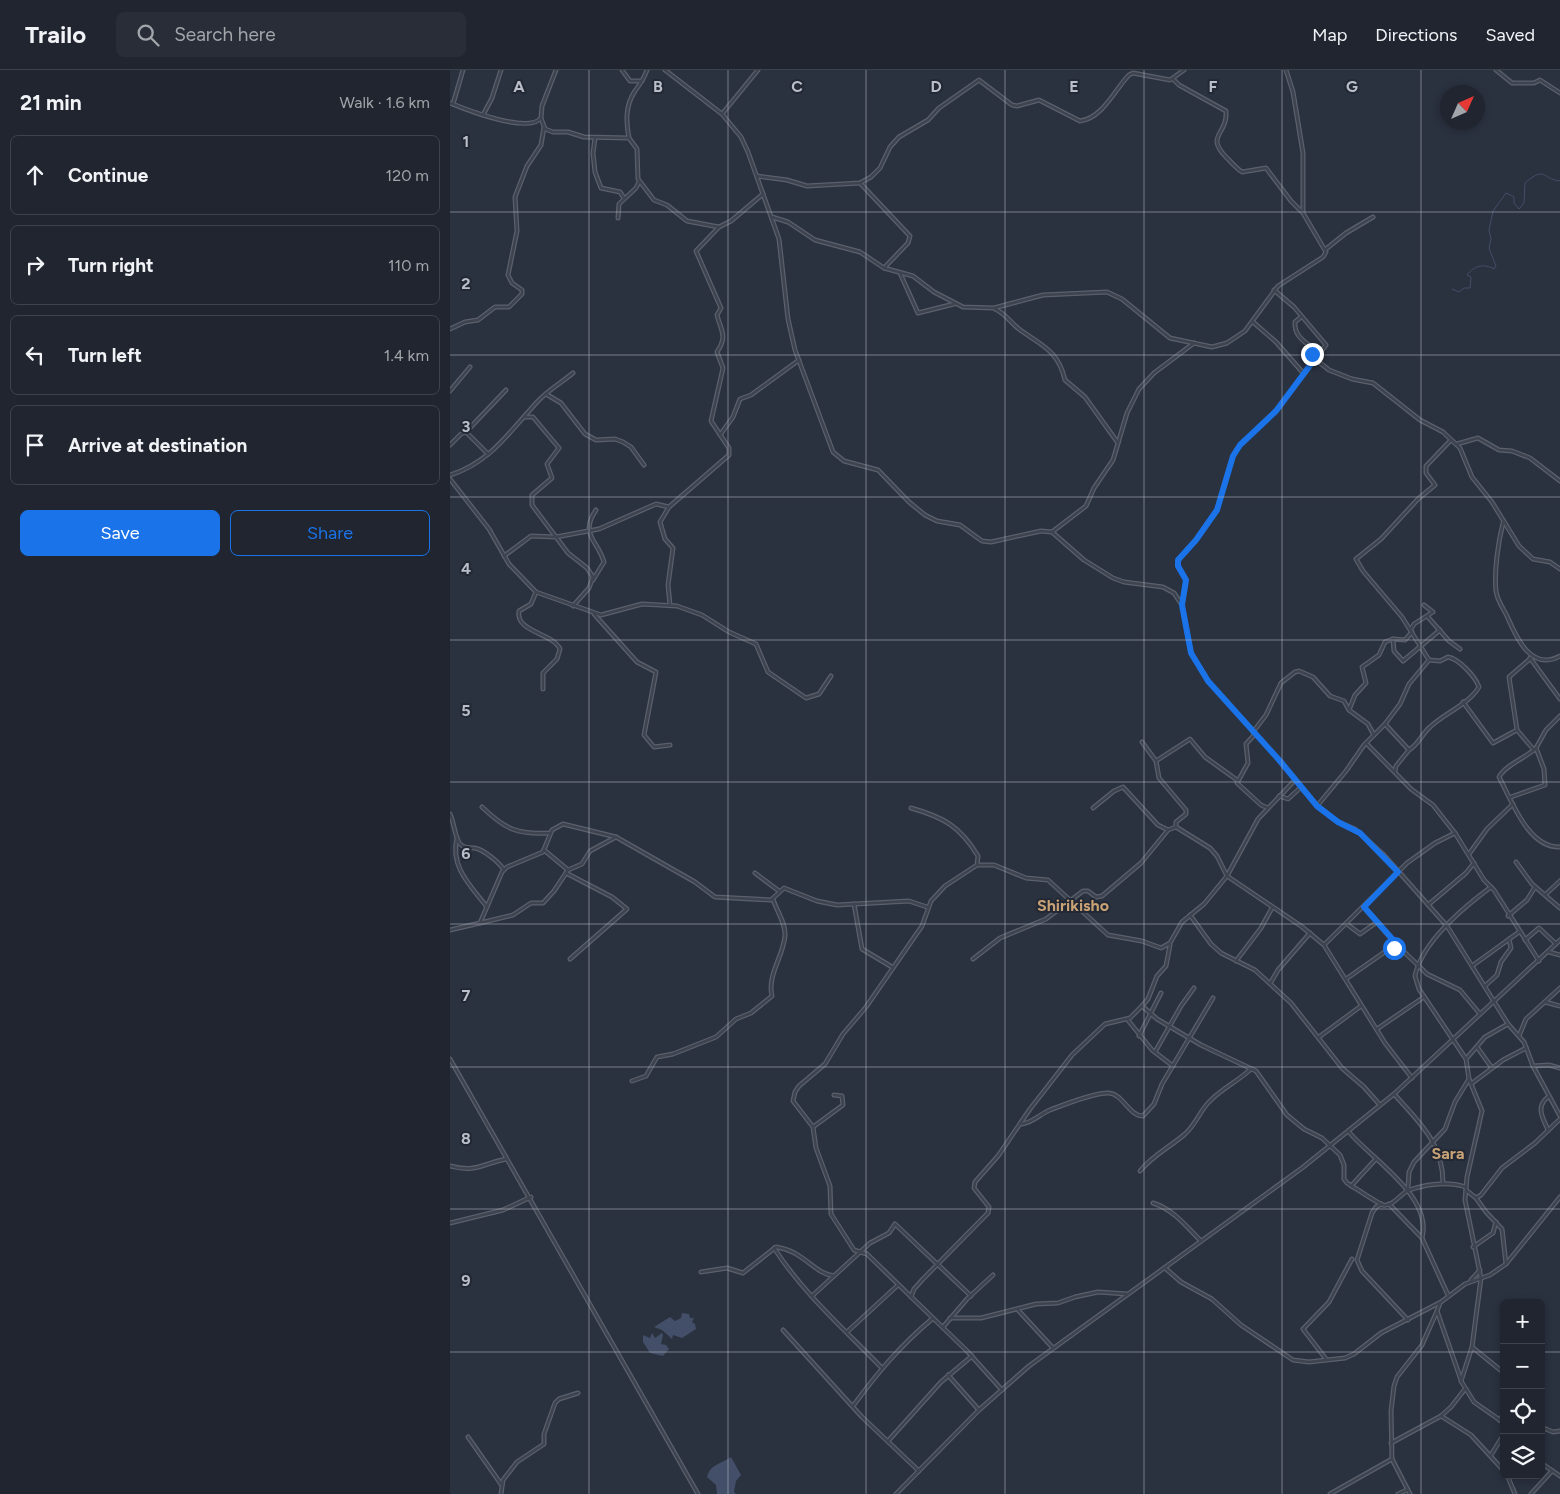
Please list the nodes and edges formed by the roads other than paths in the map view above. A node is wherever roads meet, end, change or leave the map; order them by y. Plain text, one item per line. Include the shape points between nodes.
1 (463, 70) edge
2 (501, 70) edge
3 (556, 70) edge
4 (622, 70) edge
5 (646, 70) edge
6 (665, 70) edge
7 (758, 70) edge
8 (1184, 70) edge
9 (1286, 70) edge
10 (1496, 70) edge
11 (1173, 79) junction
12 (643, 81) junction
13 (1560, 93) edge
14 (451, 104) edge
15 (722, 114) junction
16 (483, 115) junction
17 (541, 118) junction
18 (544, 127) junction
19 (595, 138) junction
20 (629, 138) junction
21 (757, 176) junction
22 (639, 182) junction
23 (860, 183) junction
24 (764, 193) junction
25 (624, 198) junction
26 (1303, 212) junction
27 (771, 216) junction
28 (1373, 217) dead end
29 (618, 218) dead end
30 (719, 227) junction
31 (1326, 249) junction
32 (884, 268) junction
33 (900, 273) junction
34 (1274, 290) junction
35 (955, 304) junction
36 (994, 308) junction
37 (1301, 317) junction
38 (1253, 322) junction
39 (450, 328) edge
40 (1194, 343) junction
41 (1315, 359) junction
42 (799, 360) junction
43 (470, 367) dead end
44 (573, 373) dead end
45 (1304, 374) junction
46 (450, 390) edge
47 (506, 390) dead end
48 (546, 394) junction
49 (524, 417) junction
50 (466, 432) junction
51 (720, 435) junction
52 (1451, 440) junction
53 (1119, 443) junction
54 (1457, 444) junction
55 (450, 445) edge
56 (488, 454) junction
57 (644, 465) dead end
58 (450, 477) edge
59 (1560, 481) edge
60 (669, 507) junction
61 (596, 510) dead end
62 (1503, 522) junction
63 (589, 531) junction
64 (1052, 532) junction
65 (556, 536) junction
66 (504, 556) junction
67 (1560, 569) edge
68 (593, 580) junction
69 (536, 592) junction
70 (670, 605) junction
71 (1182, 605) junction
72 (1424, 605) dead end
73 (573, 606) junction
74 (594, 614) junction
75 (1427, 616) junction
76 (1412, 630) junction
77 (1440, 630) junction
78 (1393, 639) junction
79 (1421, 646) junction
80 (1460, 649) dead end
81 (1528, 654) junction
82 (1560, 656) edge
83 (1530, 658) junction
84 (1429, 660) junction
85 (831, 676) dead end
86 (543, 689) dead end
87 (1560, 699) edge
88 (1463, 702) junction
89 (1349, 710) junction
90 (1560, 716) edge
91 (1386, 724) junction
92 (1517, 730) junction
93 (1254, 733) junction
94 (1374, 736) junction
95 (1142, 742) dead end
96 (1366, 743) junction
97 (670, 745) dead end
98 (1535, 749) junction
99 (1409, 750) junction
100 (1156, 761) junction
101 (1395, 771) junction
102 (1237, 780) junction
103 (1295, 780) junction
104 (1300, 788) junction
105 (1279, 796) junction
106 (1510, 797) junction
107 (1513, 804) junction
108 (1317, 806) junction
109 (482, 807) dead end
110 (910, 808) dead end
111 (1093, 808) dead end
112 (1268, 808) junction
113 (450, 814) edge
114 (1176, 827) junction
115 (1168, 830) junction
116 (1455, 833) junction
117 (550, 834) junction
118 (616, 837) junction
119 (456, 838) junction
120 (1560, 847) edge
121 (544, 850) junction
122 (1469, 854) junction
123 (1516, 862) dead end
124 (1474, 863) junction
125 (976, 865) junction
126 (504, 870) junction
127 (567, 872) junction
128 (1398, 872) junction
129 (755, 873) dead end
130 (1227, 876) junction
131 (1560, 881) edge
132 (1491, 887) junction
133 (1535, 887) junction
134 (779, 891) junction
135 (1546, 894) junction
136 (773, 899) junction
137 (1070, 900) junction
138 (854, 904) junction
139 (1428, 904) junction
140 (927, 907) junction
141 (1364, 907) junction
142 (486, 908) junction
143 (1272, 908) junction
144 (1560, 908) edge
145 (1277, 911) junction
146 (1271, 913) junction
147 (1190, 915) junction
148 (1508, 916) junction
149 (1377, 922) junction
150 (480, 923) junction
151 (1348, 924) junction
152 (1447, 926) junction
153 (450, 930) edge
154 (1519, 932) junction
155 (1310, 933) junction
156 (1509, 939) junction
157 (1524, 940) junction
158 (1560, 940) edge
159 (1170, 944) junction
160 (1396, 944) junction
161 (1556, 944) junction
162 (1324, 945) junction
163 (1549, 952) junction
164 (1560, 954) edge
165 (570, 959) dead end
166 (973, 959) dead end
167 (1236, 960) junction
168 (1539, 961) junction
169 (1418, 966) junction
170 (1472, 966) junction
171 (892, 967) junction
172 (1346, 979) junction
173 (1270, 983) junction
174 (1486, 986) junction
175 (1194, 988) dead end
176 (1560, 988) edge
177 (1161, 993) dead end
178 (1424, 997) junction
179 (1213, 998) dead end
180 (1494, 1001) junction
181 (1545, 1002) junction
182 (1142, 1006) junction
183 (1361, 1006) junction
184 (1560, 1006) edge
185 (1150, 1013) junction
186 (1480, 1014) junction
187 (1126, 1019) junction
188 (1508, 1024) junction
189 (1169, 1026) junction
190 (1377, 1030) junction
191 (1139, 1036) junction
192 (1519, 1036) junction
193 (1319, 1037) junction
194 (1189, 1038) junction
195 (1453, 1040) junction
196 (1477, 1047) junction
197 (1526, 1048) junction
198 (1154, 1052) junction
199 (450, 1059) edge
200 (1466, 1059) junction
201 (1172, 1066) junction
202 (1533, 1066) junction
203 (1492, 1068) junction
204 (1560, 1068) edge
205 (1251, 1069) junction
206 (1412, 1078) junction
207 (1470, 1079) junction
208 (632, 1081) dead end
209 (1472, 1084) junction
210 (1394, 1094) junction
211 (834, 1095) dead end
212 (1548, 1096) junction
213 (1380, 1105) junction
214 (1560, 1118) edge
215 (1021, 1124) junction
216 (813, 1127) junction
217 (1348, 1130) junction
218 (1548, 1130) junction
219 (1434, 1142) junction
220 (1330, 1145) junction
221 (506, 1159) junction
222 (1375, 1160) junction
223 (450, 1166) edge
224 (1140, 1171) dead end
225 (1444, 1182) junction
226 (1351, 1186) junction
227 (1466, 1188) junction
228 (1408, 1189) junction
229 (531, 1197) junction
230 (1560, 1197) edge
231 (1476, 1198) junction
232 (1153, 1203) dead end
233 (1381, 1204) junction
234 (1389, 1204) junction
235 (1496, 1222) junction
236 (450, 1223) edge
237 (1422, 1238) junction
238 (1201, 1241) junction
239 (1474, 1247) junction
240 (774, 1248) junction
241 (860, 1252) junction
242 (1352, 1259) dead end
243 (937, 1264) junction
244 (1506, 1264) junction
245 (1165, 1268) junction
246 (1480, 1270) junction
247 (701, 1272) dead end
248 (993, 1275) dead end
249 (834, 1276) junction
250 (1481, 1278) junction
251 (1470, 1281) junction
252 (898, 1285) junction
253 (1128, 1294) junction
254 (1448, 1295) junction
255 (812, 1296) junction
256 (971, 1296) junction
257 (911, 1297) junction
258 (1441, 1302) junction
259 (1018, 1310) junction
260 (1437, 1311) junction
261 (950, 1318) junction
262 (932, 1319) junction
263 (1408, 1320) junction
264 (943, 1327) junction
265 (782, 1330) dead end
266 (847, 1332) junction
267 (1472, 1347) junction
268 (1053, 1348) junction
269 (972, 1356) junction
270 (1326, 1359) junction
271 (881, 1367) junction
272 (1500, 1370) edge
273 (948, 1375) junction
274 (1461, 1380) junction
275 (1465, 1389) junction
276 (1002, 1390) junction
277 (578, 1393) dead end
278 (853, 1406) junction
279 (979, 1410) junction
280 (1440, 1416) junction
281 (1500, 1420) edge
282 (1545, 1429) edge
283 (1560, 1431) edge
284 (468, 1437) dead end
285 (1500, 1440) edge
286 (888, 1442) junction
287 (1391, 1443) junction
288 (1491, 1455) junction
289 (1392, 1459) junction
290 (1500, 1466) edge
291 (1545, 1466) edge
292 (919, 1471) junction
293 (1552, 1471) junction
294 (1559, 1474) edge
295 (1509, 1479) edge
296 (501, 1484) junction
297 (1407, 1490) junction
298 (500, 1494) edge
299 (698, 1494) edge
300 (896, 1494) edge
301 (1330, 1494) edge
302 (1398, 1494) edge
303 (1410, 1494) edge
304 (1516, 1494) edge
305 (1531, 1494) edge

1 - 14 street
2 - 16 street
3 - 17 street
4 - 12 street via 630,81
5 - 12 street
6 - 15 street
7 - 15 street
8 - 11 street
9 - 26 street via 1303,153
10 - 13 street via 1512,83 1540,80
11 - 23 street via 1129,75 1111,100 1080,121 1039,100 1012,105 979,80 939,108 928,120 899,137 880,168
11 - 26 street via 1226,111 1216,141 1218,150 1242,172 1266,168
12 - 20 street via 630,99 627,110
14 - 16 street
15 - 21 street via 741,137
16 - 17 street via 523,124
17 - 18 street
18 - 19 street via 553,132
18 - 39 street via 541,145 527,166 515,197 517,231 508,275 522,294 509,307 495,307 478,320
19 - 20 street
19 - 25 street via 593,153 600,186 620,192
20 - 22 street via 637,149
21 - 23 street via 807,186
21 - 24 street
22 - 25 street
22 - 30 street via 654,200 667,205 682,219
23 - 32 street via 910,236 908,243
24 - 27 street
24 - 30 street
25 - 29 street via 619,204
26 - 31 street
27 - 32 street via 788,222 815,240 860,252
27 - 42 street via 779,239 788,319
28 - 31 street
30 - 51 street via 696,251 721,308 718,315 724,330 717,352 723,368 712,419
31 - 34 street via 1323,257
32 - 33 street
33 - 35 street via 913,276
33 - 35 street via 918,313
34 - 37 street
34 - 38 street
35 - 36 street via 970,309
36 - 40 street via 1043,295 1107,292 1122,299 1166,336
36 - 53 street via 1053,353 1063,369 1065,380 1085,397
37 - 41 street via 1295,322 1296,330 1303,341 1313,347 1311,352
37 - 41 street via 1326,343
38 - 40 street via 1240,336 1222,346
38 - 45 street
40 - 53 street via 1154,373 1139,389 1127,413
41 - 45 street
41 - 52 street via 1329,370 1377,385
42 - 51 street via 751,395 740,399
42 - 64 street via 829,446 838,457 851,464 878,470 925,515 936,521 960,525 982,541
43 - 46 street
44 - 48 street
45 - 71 street via 1276,411 1240,445 1233,456 1217,510 1178,560 1186,580
47 - 50 street
48 - 49 street
48 - 57 street via 561,403 585,434 601,441 614,439 623,442
49 - 56 street via 505,441
49 - 65 street via 533,417 559,447 547,464 552,478 533,493 531,501 534,510
50 - 55 street
50 - 56 street
51 - 60 street via 729,448 729,455
52 - 54 street
52 - 76 street via 1426,466 1426,473 1435,485 1356,560
53 - 64 street via 1109,468 1086,506
54 - 59 street via 1478,438 1499,450 1530,458
54 - 62 street via 1472,477
56 - 58 street
58 - 66 street via 489,529
60 - 63 street via 656,504
60 - 70 street via 660,522 666,541 673,548 668,585
61 - 63 street
62 - 67 street via 1530,557 1550,562
62 - 81 street via 1496,594
63 - 65 street
63 - 68 street via 604,562
64 - 71 street via 1084,560 1113,578 1167,588
65 - 66 street via 531,536
65 - 68 street via 568,554 587,568
66 - 69 street
68 - 73 street
69 - 73 street
69 - 86 street via 530,604 519,611 519,618 524,625 560,649 557,659 542,673
70 - 74 street via 642,604 605,615
70 - 85 street via 702,615 755,644 768,672 803,697 819,694
71 - 93 street via 1191,653 1208,681
72 - 75 street via 1433,611
73 - 74 street
74 - 97 street via 632,657 656,672 644,735 654,747
75 - 76 street via 1414,624
75 - 77 street
76 - 78 street via 1405,640
76 - 79 street
77 - 79 street
77 - 80 street
78 - 79 street via 1394,651 1403,661
78 - 89 street via 1385,642 1378,655 1362,668 1366,683 1355,695
79 - 84 street
81 - 82 street via 1543,659
81 - 83 street
83 - 87 street
83 - 92 street via 1509,677
84 - 88 street via 1455,659 1478,683 1476,691
84 - 91 street via 1409,684
88 - 92 street via 1493,743
88 - 99 street via 1430,727
89 - 93 street via 1344,701 1330,696 1308,674 1295,672 1278,686 1266,715
89 - 94 street via 1368,724
90 - 98 street via 1546,730
91 - 94 street
91 - 99 street
92 - 98 street
93 - 102 street via 1246,744 1248,763
93 - 103 street
94 - 96 street
95 - 100 street
96 - 101 street
96 - 108 street
98 - 106 street via 1500,775
98 - 106 street via 1544,769 1545,785
99 - 101 street
100 - 102 street via 1190,739 1205,757
100 - 114 street via 1158,778 1186,810 1186,814 1176,822
101 - 116 street via 1410,789 1431,803
102 - 112 street via 1238,786
103 - 104 street
103 - 105 street
104 - 105 street via 1288,799
104 - 108 street
105 - 112 street
106 - 107 street
107 - 120 street via 1536,838 1552,847
107 - 122 street via 1487,829
108 - 128 street via 1360,833
109 - 117 street via 505,827 527,834
110 - 125 street via 944,818 960,831 978,856
111 - 115 street via 1122,787 1158,825
112 - 130 street via 1258,819
113 - 119 street via 456,827
114 - 115 street
114 - 130 street via 1210,848
115 - 137 street via 1141,863 1102,896 1083,891
116 - 122 street
116 - 128 street via 1435,843
117 - 118 street via 558,826 568,825
117 - 121 street
118 - 127 street via 593,848 580,866
118 - 136 street via 715,897
119 - 126 street via 463,846 484,853
119 - 142 street via 454,861
121 - 126 street
121 - 127 street
122 - 124 street
123 - 133 street
124 - 132 street
124 - 139 street
125 - 137 street via 994,865 1026,878 1048,880
125 - 140 street via 944,886
126 - 142 street
127 - 150 street via 542,903 531,903 513,915
127 - 165 street via 627,909
128 - 139 street
128 - 141 street
129 - 134 street
130 - 143 street
130 - 147 street via 1204,904
131 - 135 street
132 - 148 street
132 - 152 street
133 - 135 street
133 - 148 street via 1527,900
134 - 136 street
134 - 138 street via 788,888 825,903
135 - 144 street
136 - 208 street via 785,933 780,960 771,979 772,996 736,1019 716,1037 657,1057 646,1076
137 - 159 street via 1108,935 1142,941 1158,948
137 - 166 street via 1046,919 1000,938
138 - 140 street via 909,901
138 - 171 street via 862,948
139 - 152 street
140 - 171 street via 924,922
141 - 149 street
141 - 151 street
142 - 150 street
143 - 145 street
143 - 146 street
145 - 146 street
145 - 155 street
146 - 167 street
147 - 159 street via 1178,927
147 - 167 street via 1211,944
148 - 154 street
149 - 151 street via 1360,934
149 - 160 street
150 - 153 street
151 - 162 street
152 - 169 street
152 - 170 street
154 - 156 street
154 - 157 street
155 - 162 street
155 - 173 street
156 - 170 street
156 - 174 street via 1511,948 1497,975
157 - 161 street via 1539,928
157 - 168 street
158 - 161 street
159 - 182 street via 1166,966
160 - 169 street
160 - 172 street
161 - 163 street
162 - 172 street
163 - 164 street
163 - 168 street
167 - 173 street
168 - 180 street
169 - 178 street via 1415,979
169 - 186 street via 1432,978 1460,990
170 - 174 street
171 - 216 street via 825,1064 795,1092 793,1101
172 - 183 street
173 - 193 street via 1301,1013
174 - 180 street
175 - 189 street
176 - 181 street
177 - 185 street
178 - 190 street
178 - 195 street
179 - 194 street
180 - 186 street
180 - 188 street
181 - 184 street
181 - 192 street via 1525,1021
182 - 185 street
182 - 187 street
183 - 190 street
183 - 193 street
185 - 189 street
185 - 191 street
186 - 195 street
187 - 191 street
187 - 215 street via 1105,1024 1084,1043
188 - 192 street
188 - 196 street via 1485,1037
189 - 194 street
189 - 198 street
190 - 206 street
191 - 198 street
192 - 197 street
193 - 213 street via 1342,1068
194 - 201 street
194 - 205 street
195 - 200 street
195 - 206 street
196 - 200 street
196 - 203 street
197 - 202 street
197 - 203 street
198 - 201 street
199 - 221 street
200 - 207 street
201 - 215 street via 1154,1104 1143,1116 1137,1115 1118,1096 1105,1093 1049,1110
202 - 204 street
202 - 212 street
203 - 209 street
205 - 220 street via 1257,1072 1287,1115
205 - 224 street via 1212,1099 1196,1123 1150,1159
206 - 210 street
207 - 209 street
207 - 219 street via 1455,1102 1445,1129
209 - 227 street via 1482,1117
210 - 213 street
210 - 219 street
211 - 216 street via 842,1096 843,1105
212 - 214 street
212 - 218 street via 1540,1109
213 - 217 street
214 - 218 street
215 - 243 street via 974,1184 975,1190 989,1206 988,1213
216 - 241 street via 816,1148 830,1186 831,1214 853,1249
217 - 220 street
217 - 222 street
218 - 231 street via 1502,1168
219 - 225 street via 1444,1167
219 - 228 street via 1414,1162 1409,1172
220 - 226 street via 1343,1159 1344,1179
220 - 238 street
221 - 223 street via 472,1170
221 - 229 street
222 - 226 street
222 - 228 street
225 - 227 street
225 - 228 street
226 - 233 street
227 - 231 street
227 - 239 street via 1466,1208
228 - 234 street
228 - 237 street via 1424,1222
229 - 236 street via 503,1210
229 - 299 street via 576,1284
230 - 244 street
231 - 235 street
232 - 238 street via 1178,1218
233 - 234 street
233 - 263 street via 1372,1213 1356,1260 1362,1271
234 - 237 street
235 - 239 street via 1493,1233
235 - 244 street via 1503,1231
237 - 254 street
238 - 245 street
239 - 246 street
240 - 247 street via 743,1273 727,1268
240 - 249 street via 791,1250 824,1273
240 - 255 street
241 - 243 street via 870,1242 887,1235 895,1224
241 - 249 street
241 - 252 street
242 - 270 street via 1329,1302 1303,1329
243 - 256 street
243 - 257 street via 914,1288
244 - 250 street
245 - 253 street
245 - 270 street via 1181,1282 1212,1299 1234,1320 1286,1357 1301,1362
246 - 250 street
246 - 251 street
248 - 256 street
249 - 255 street
250 - 251 street
250 - 267 street
251 - 254 street
252 - 257 street
252 - 266 street
253 - 259 street via 1098,1292
253 - 268 street
254 - 258 street
255 - 266 street
256 - 261 street
257 - 262 street
258 - 260 street
258 - 263 street
259 - 261 street via 981,1318
259 - 268 street
260 - 274 street
260 - 287 street via 1418,1352 1395,1382
261 - 264 street
262 - 264 street
262 - 271 street
263 - 270 street via 1381,1333 1349,1357
264 - 269 street
265 - 278 street
266 - 271 street
267 - 272 street
267 - 274 street
268 - 276 street
269 - 273 street
269 - 276 street
271 - 278 street
273 - 279 street
273 - 286 street
274 - 275 street
275 - 280 street via 1451,1408
275 - 281 street via 1479,1407
276 - 279 street
277 - 296 street via 557,1400 544,1434 544,1444 520,1459
278 - 286 street
279 - 292 street
280 - 287 street
280 - 288 street via 1471,1435
282 - 283 street
284 - 296 street
285 - 288 street
286 - 292 street
287 - 289 street
288 - 290 street
289 - 297 street
289 - 301 street
291 - 293 street
292 - 300 street
293 - 294 street
293 - 305 street
295 - 304 street
296 - 298 street
297 - 302 street
297 - 303 street

